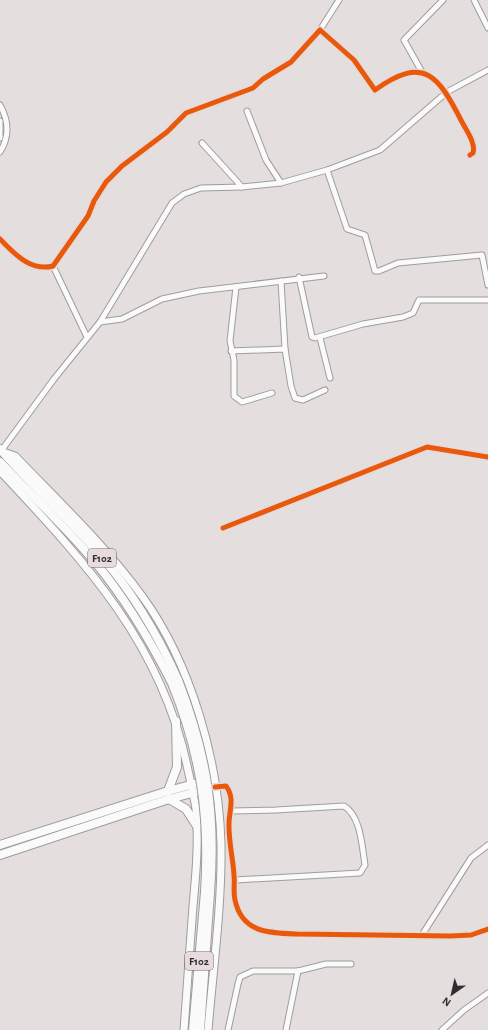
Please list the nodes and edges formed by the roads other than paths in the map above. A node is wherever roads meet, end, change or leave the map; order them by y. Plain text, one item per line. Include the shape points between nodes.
1 (339, 0) edge
2 (443, 0) edge
3 (474, 0) edge
4 (488, 28) edge
5 (320, 30) junction
6 (488, 70) edge
7 (422, 72) junction
8 (447, 92) junction
9 (0, 105) edge
10 (247, 112) dead end
11 (0, 121) edge
12 (0, 138) edge
13 (202, 143) dead end
14 (0, 152) edge
15 (470, 155) dead end
16 (327, 170) junction
17 (281, 183) junction
18 (242, 188) junction
19 (0, 239) edge
20 (53, 266) junction
21 (324, 276) dead end
22 (299, 278) junction
23 (282, 281) junction
24 (488, 285) edge
25 (236, 287) junction
26 (488, 288) edge
27 (488, 300) edge
28 (100, 322) junction
29 (87, 337) junction
30 (320, 338) junction
31 (285, 350) junction
32 (231, 351) junction
33 (330, 378) dead end
34 (325, 390) dead end
35 (272, 393) dead end
36 (1, 451) edge
37 (488, 457) edge
38 (0, 462) edge
39 (0, 471) edge
40 (223, 528) dead end
41 (175, 681) junction
42 (176, 721) junction
43 (213, 779) junction
44 (215, 787) junction
45 (192, 789) junction
46 (168, 791) junction
47 (169, 799) junction
48 (231, 811) junction
49 (197, 826) junction
50 (0, 845) edge
51 (488, 845) edge
52 (0, 855) edge
53 (235, 880) junction
54 (208, 892) junction
55 (488, 929) edge
56 (422, 936) junction
57 (352, 964) dead end
58 (298, 971) junction
59 (488, 993) edge
60 (184, 1030) edge
61 (193, 1030) edge
62 (200, 1030) edge
63 (208, 1030) edge
64 (228, 1030) edge
65 (286, 1030) edge
66 (442, 1030) edge

1 - 5 street
2 - 7 street via 404,40
3 - 4 street
5 - 7 street via 354,60 375,90 408,72
5 - 20 street via 291,62 253,88 186,113 167,132 122,166 106,182 88,216
6 - 8 street
7 - 8 street
8 - 15 street via 475,148
8 - 16 street via 380,150
9 - 14 street via 7,120 7,134
10 - 17 street via 266,160
11 - 12 street
13 - 18 street
16 - 17 street
16 - 24 street via 347,229 366,237 375,271 398,263 482,254
17 - 18 street
18 - 28 street via 201,188 184,194 172,203
19 - 20 street via 14,254 33,266
20 - 29 street
21 - 22 street
22 - 23 street
22 - 30 street via 312,337
23 - 25 street
23 - 31 street
24 - 26 street
25 - 28 street via 162,299 122,319
25 - 32 street
27 - 30 street via 419,300 413,313 363,324
28 - 29 street
29 - 36 street
30 - 33 street
31 - 32 street
31 - 34 street via 295,398 303,400
32 - 35 street via 234,360 234,396 237,400 242,402
36 - 41 highway, F102 via 100,556 121,582 153,629
36 - 43 main road via 15,456 110,555 143,597 164,631 186,677 200,714
37 - 40 street via 427,447
38 - 41 highway, F102 via 102,571 147,634
39 - 42 main road via 89,569 123,615 148,657
41 - 54 highway, F102, bridge via 189,728 201,784 207,828
42 - 45 main road
42 - 46 highway via 177,767
43 - 44 main road
43 - 45 highway
44 - 45 highway
44 - 48 street via 226,786 229,790
44 - 63 main road via 221,845
45 - 46 highway
45 - 47 highway
45 - 49 main road
46 - 50 highway
47 - 49 highway via 186,809
47 - 52 highway
48 - 53 street via 228,826
48 - 53 street via 344,806 352,810 360,834 365,865 360,873
49 - 60 main road
51 - 56 street via 471,858
53 - 56 street via 234,898 238,911 244,920 259,931 271,934
54 - 61 highway, F102
54 - 62 highway, F102
55 - 56 street via 471,935
57 - 58 street via 326,964
58 - 64 street via 253,971 240,977
58 - 65 street
59 - 66 street

